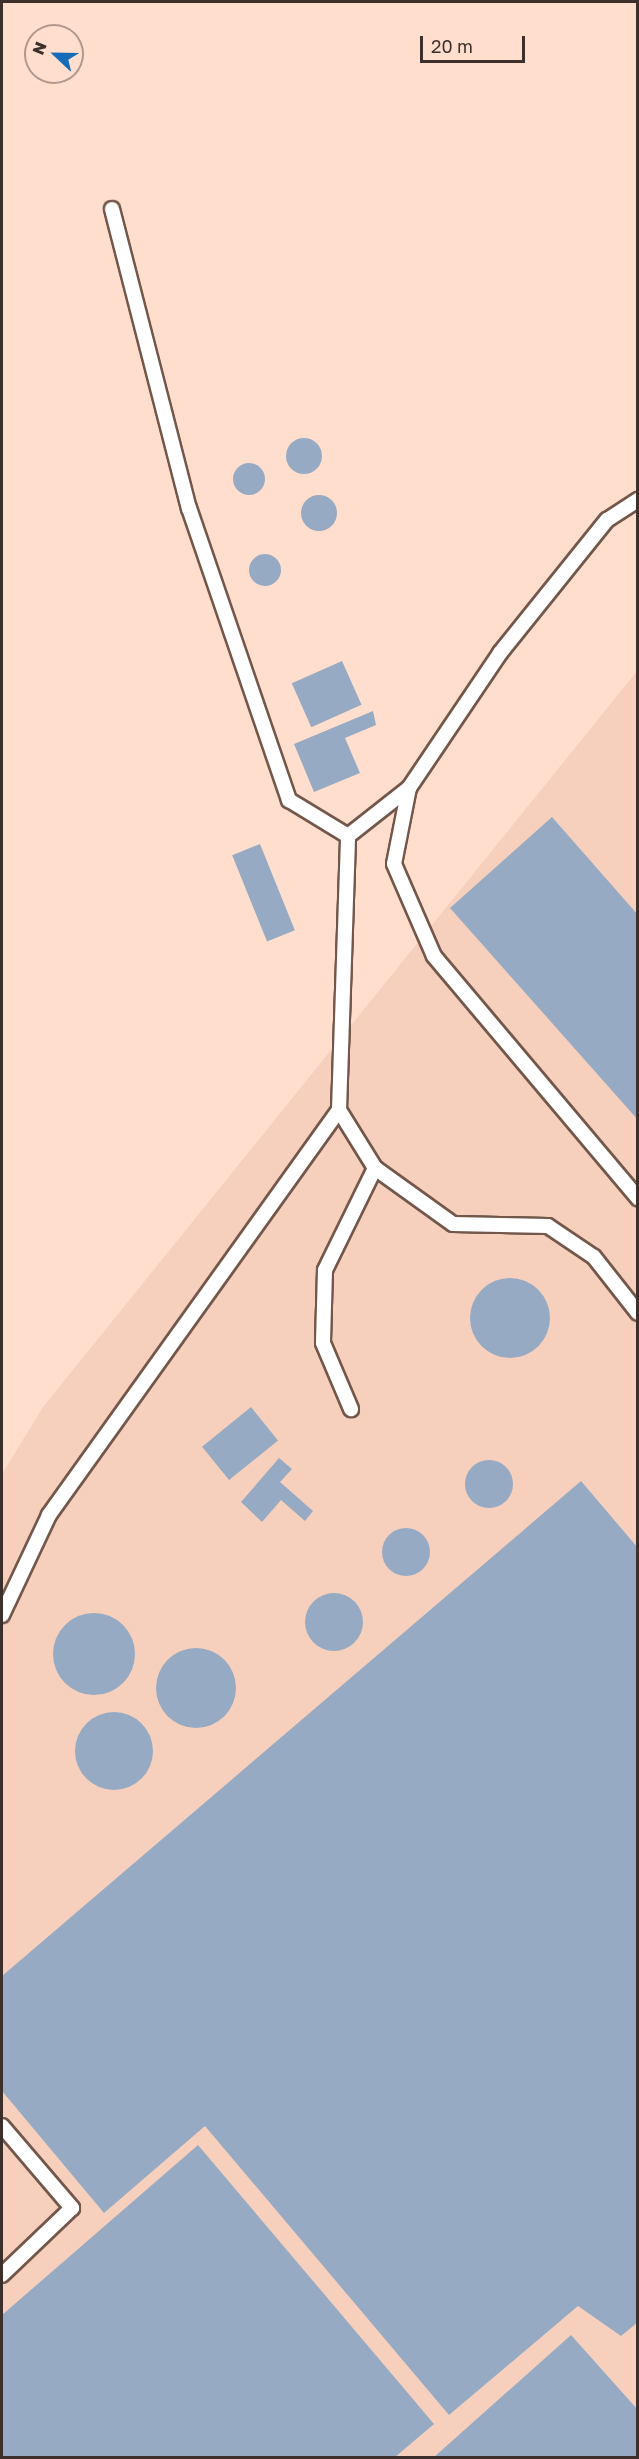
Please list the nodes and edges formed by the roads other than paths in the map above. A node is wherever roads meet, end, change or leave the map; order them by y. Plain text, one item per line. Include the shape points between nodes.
1 (112, 209) dead end
2 (638, 500) edge
3 (409, 788) junction
4 (348, 836) junction
5 (339, 1110) junction
6 (375, 1168) junction
7 (638, 1198) edge
8 (638, 1313) edge
9 (351, 1409) dead end
10 (2, 1615) edge
11 (2, 2126) edge
12 (2, 2275) edge

1 - 4 lane via 189,508 289,800
2 - 3 lane via 607,520 500,653
3 - 4 lane
3 - 7 lane via 394,864 434,956
4 - 5 lane
5 - 6 lane
5 - 10 lane via 49,1515
6 - 8 lane via 453,1224 548,1226 594,1257
6 - 9 lane via 325,1270 323,1343
11 - 12 lane via 72,2208

